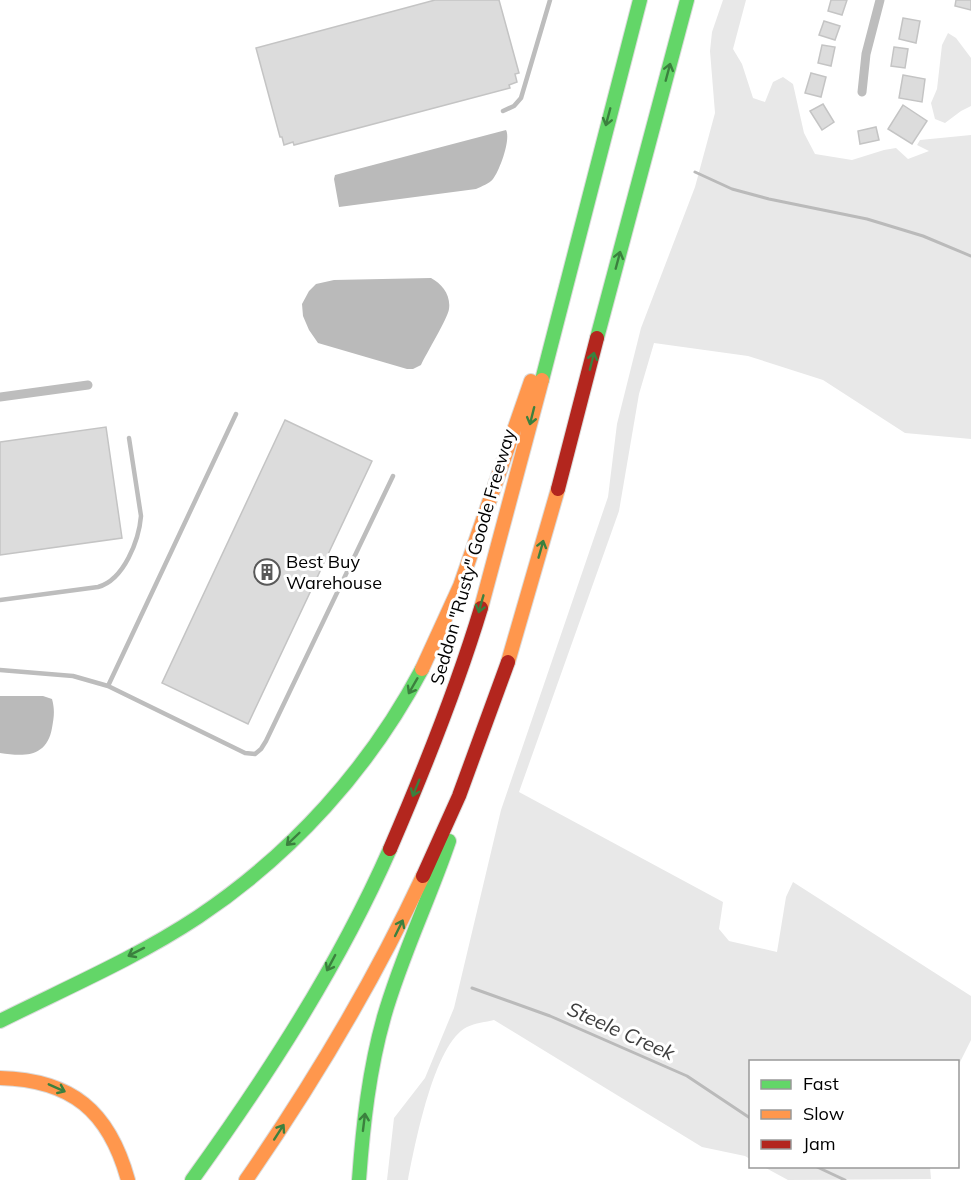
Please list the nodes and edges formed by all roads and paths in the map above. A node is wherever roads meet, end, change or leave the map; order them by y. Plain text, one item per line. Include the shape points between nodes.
1 (550, 0) edge
2 (640, 0) edge
3 (687, 0) edge
4 (880, 0) edge
5 (861, 92) dead end
6 (502, 111) dead end
7 (567, 278) junction
8 (88, 385) dead end
9 (0, 396) edge
10 (236, 414) dead end
11 (129, 438) dead end
12 (393, 476) dead end
13 (0, 600) edge
14 (0, 670) edge
15 (108, 686) junction
16 (499, 688) junction
17 (0, 1021) edge
18 (0, 1078) edge
19 (128, 1180) edge
20 (192, 1180) edge
21 (246, 1180) edge
22 (359, 1180) edge

1 - 6 lane via 521,98
2 -> 7 highway, Seddon "Rusty" Goode Freeway
16 -> 3 highway via 562,479
4 - 5 street
7 -> 17 highway via 451,605 413,686 369,755 304,829 227,895 154,943
7 -> 20 highway, Seddon "Rusty" Goode Freeway via 470,643 400,825 315,992 274,1061
8 - 9 street
10 - 15 lane
11 - 13 lane via 141,516 133,546 118,572 98,587
12 - 15 lane via 266,741 255,754 245,753
14 - 15 lane via 73,676
21 -> 16 highway via 323,1063 390,945 459,794
22 -> 16 highway via 368,1092 391,996 436,882
18 -> 19 highway via 39,1080 80,1099 109,1130

